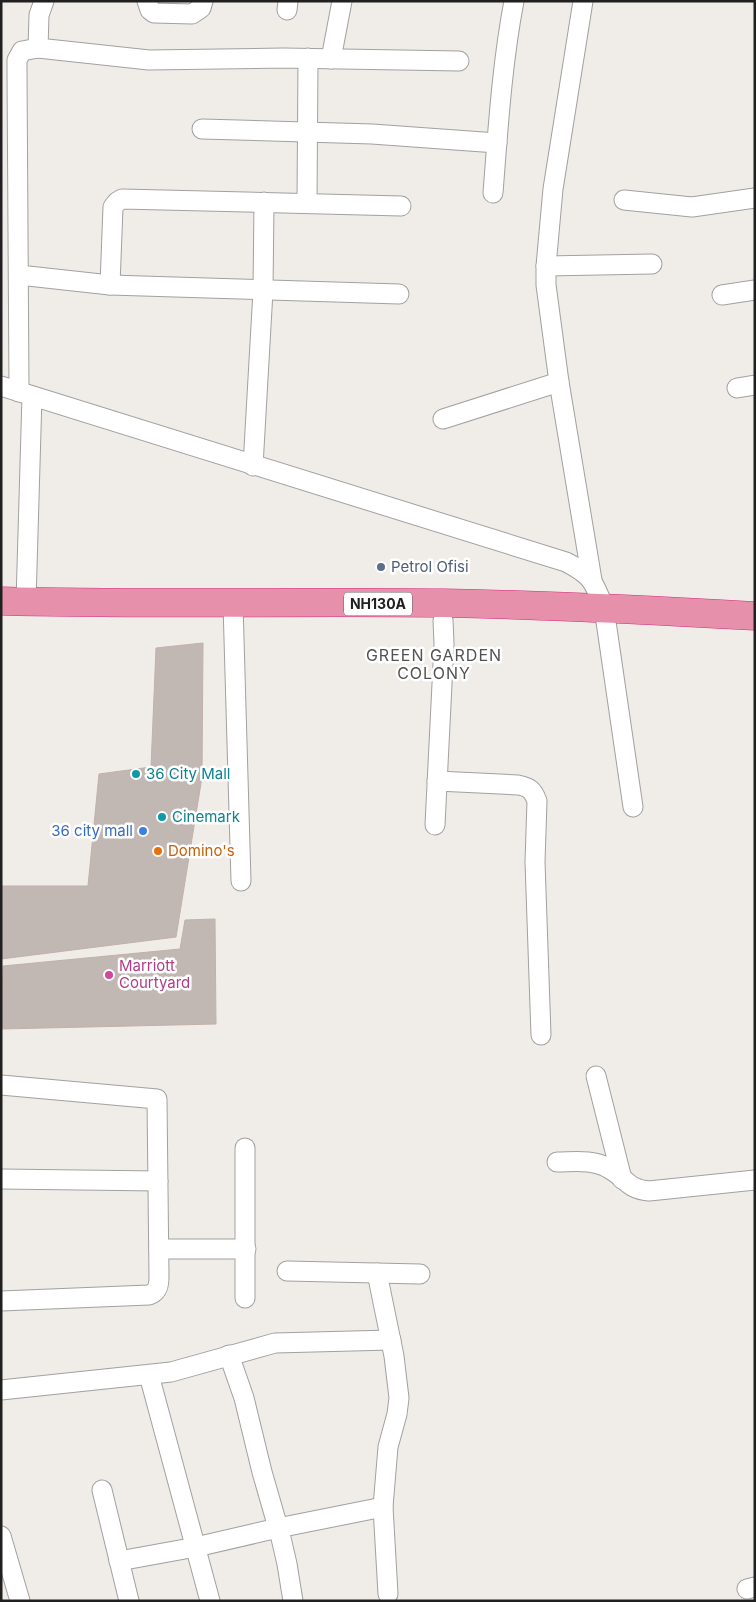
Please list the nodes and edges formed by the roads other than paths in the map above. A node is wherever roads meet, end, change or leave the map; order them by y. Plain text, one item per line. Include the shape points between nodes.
1 (44, 1) edge
2 (147, 1) edge
3 (203, 1) edge
4 (342, 1) edge
5 (514, 1) edge
6 (583, 1) edge
7 (38, 48) junction
8 (308, 58) junction
9 (331, 59) junction
10 (459, 61) dead end
11 (202, 129) dead end
12 (306, 132) junction
13 (497, 143) junction
14 (493, 193) dead end
15 (755, 198) edge
16 (624, 200) dead end
17 (264, 202) junction
18 (307, 203) junction
19 (401, 206) dead end
20 (652, 264) dead end
21 (546, 266) junction
22 (19, 275) junction
23 (110, 285) junction
24 (755, 290) edge
25 (263, 291) junction
26 (399, 294) dead end
27 (722, 295) dead end
28 (559, 382) junction
29 (1, 386) edge
30 (26, 394) junction
31 (443, 419) dead end
32 (253, 466) junction
33 (592, 580) junction
34 (14, 602) edge
35 (233, 611) junction
36 (605, 616) junction
37 (755, 616) edge
38 (1, 617) edge
39 (443, 620) junction
40 (755, 630) edge
41 (437, 781) junction
42 (632, 807) dead end
43 (435, 825) dead end
44 (241, 881) dead end
45 (541, 1036) dead end
46 (596, 1076) dead end
47 (1, 1085) edge
48 (245, 1148) dead end
49 (557, 1162) dead end
50 (1, 1179) edge
51 (622, 1179) junction
52 (755, 1180) edge
53 (158, 1181) junction
54 (158, 1249) junction
55 (246, 1250) junction
56 (287, 1271) dead end
57 (377, 1273) junction
58 (420, 1274) dead end
59 (245, 1298) dead end
60 (1, 1301) edge
61 (391, 1340) junction
62 (229, 1356) junction
63 (149, 1375) junction
64 (1, 1390) edge
65 (102, 1490) dead end
66 (384, 1507) junction
67 (278, 1528) junction
68 (1, 1536) edge
69 (196, 1548) junction
70 (119, 1561) junction
71 (388, 1594) dead end
72 (20, 1601) edge
73 (129, 1601) edge
74 (210, 1601) edge
75 (293, 1601) edge

1 - 7 street via 39,15
2 - 3 street via 154,13 192,14 201,8
4 - 9 street
5 - 13 street
6 - 21 street via 552,188
7 - 8 street via 148,60
7 - 22 street via 25,50 17,60
8 - 9 street
8 - 12 street
9 - 10 street
11 - 12 street
12 - 13 street
12 - 18 street
13 - 14 street
15 - 16 street via 692,207
17 - 18 street
17 - 23 street via 119,200 113,207
17 - 25 street
18 - 19 street
20 - 21 street
21 - 28 street
22 - 23 street
22 - 30 street
23 - 25 street
24 - 27 street
25 - 26 street
25 - 32 street
28 - 31 street
28 - 33 street
29 - 30 street
30 - 32 street
30 - 34 street
32 - 33 street via 566,562
33 - 36 street
34 - 35 highway, NH130A
35 - 36 highway, NH130A via 444,603
35 - 38 highway, NH130A
35 - 39 highway, NH130A
35 - 44 street
36 - 37 highway, NH130A
36 - 39 highway, NH130A
36 - 40 highway, NH130A
36 - 42 street
39 - 41 street
41 - 43 street
41 - 45 street via 518,785 530,788 537,801 535,862
46 - 51 street
47 - 53 street via 157,1099
48 - 55 street
49 - 51 street via 596,1163
50 - 53 street
51 - 52 street via 634,1188 649,1191
53 - 54 street
54 - 55 street
54 - 60 street via 159,1284 150,1295
55 - 59 street
56 - 57 street
57 - 58 street
57 - 61 street
61 - 62 street via 285,1342
61 - 66 street via 399,1398 388,1447
62 - 63 street
62 - 67 street via 244,1398
63 - 64 street
63 - 69 street
65 - 70 street
66 - 67 street
66 - 71 street
67 - 69 street
67 - 75 street
68 - 72 street
69 - 70 street
69 - 74 street
70 - 73 street

